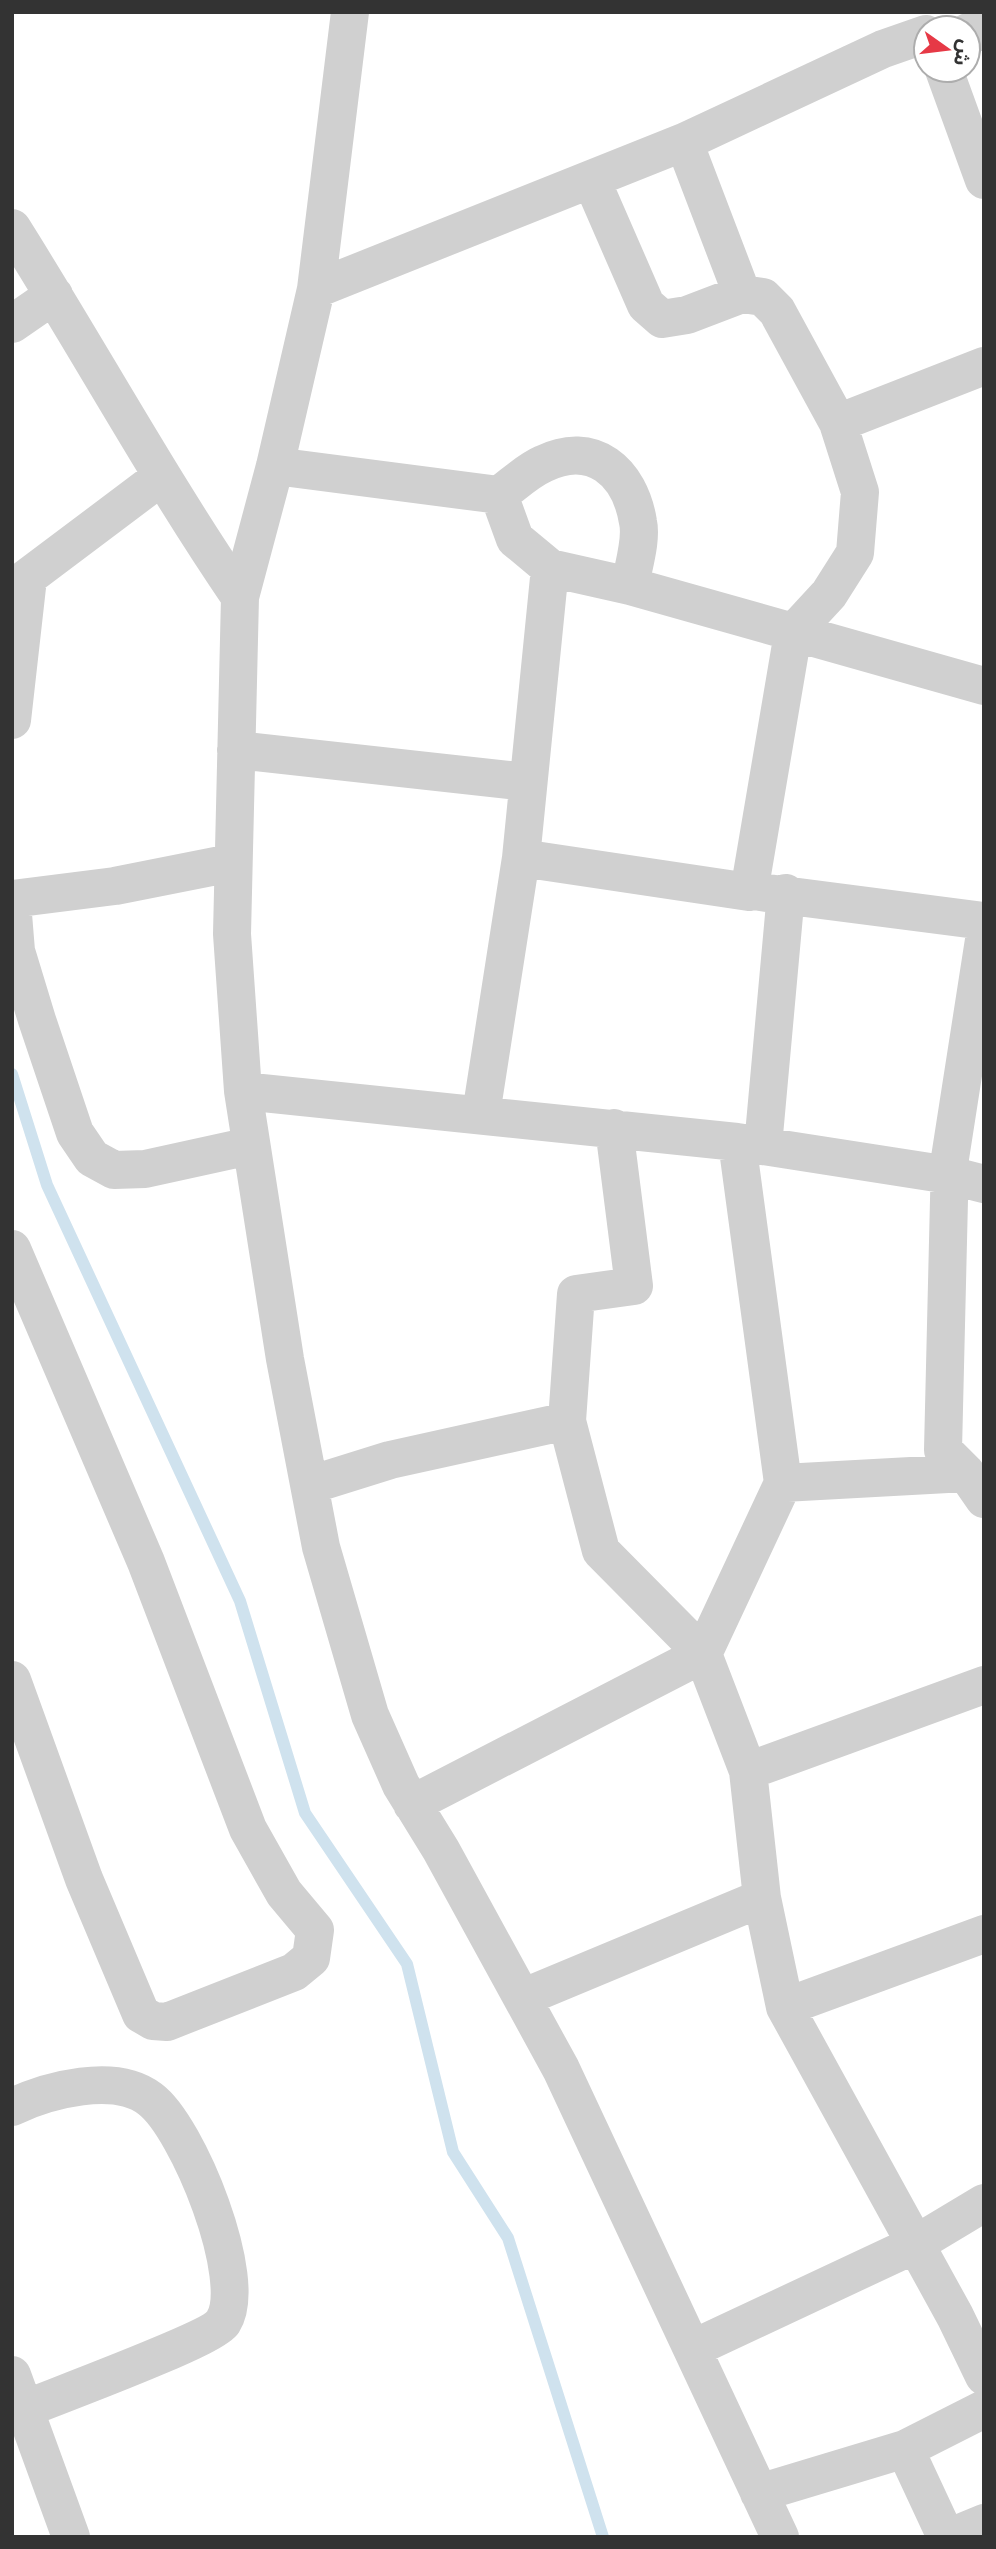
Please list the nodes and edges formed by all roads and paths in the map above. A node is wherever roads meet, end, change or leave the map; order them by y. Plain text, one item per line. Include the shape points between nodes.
1 (350, 12) edge
2 (912, 39) edge
3 (949, 84) edge
4 (684, 142) junction
5 (984, 180) edge
6 (592, 181) junction
7 (12, 228) edge
8 (316, 289) junction
9 (742, 294) junction
10 (54, 295) junction
11 (12, 324) edge
12 (984, 366) edge
13 (838, 423) junction
14 (275, 466) junction
15 (161, 477) junction
16 (499, 495) junction
17 (550, 568) junction
18 (20, 583) edge
19 (630, 586) junction
20 (240, 597) junction
21 (793, 633) junction
22 (984, 686) edge
23 (12, 720) edge
24 (236, 750) junction
25 (527, 782) junction
26 (521, 858) junction
27 (231, 863) junction
28 (768, 892) junction
29 (12, 900) edge
30 (984, 921) edge
31 (984, 940) edge
32 (243, 1091) junction
33 (481, 1114) junction
34 (614, 1128) junction
35 (750, 1144) junction
36 (250, 1146) junction
37 (966, 1180) edge
38 (12, 1249) edge
39 (567, 1421) junction
40 (783, 1483) junction
41 (310, 1485) junction
42 (975, 1486) edge
43 (703, 1654) junction
44 (12, 1680) edge
45 (984, 1685) edge
46 (748, 1771) junction
47 (412, 1804) junction
48 (762, 1898) junction
49 (984, 1934) edge
50 (523, 1998) junction
51 (785, 2007) junction
52 (12, 2107) edge
53 (984, 2203) edge
54 (914, 2245) junction
55 (969, 2311) edge
56 (692, 2349) junction
57 (984, 2376) edge
58 (18, 2392) edge
59 (984, 2409) edge
60 (905, 2449) junction
61 (759, 2493) junction
62 (984, 2523) edge
63 (71, 2537) edge
64 (780, 2537) edge
65 (948, 2537) edge

1 - 8 street
2 - 4 street
3 - 5 street
4 - 6 street
4 - 9 street
6 - 8 street
6 - 9 street via 646,305 662,319 687,315
7 - 10 street
8 - 14 street
9 - 13 street via 763,297 777,311
10 - 11 street
10 - 15 street
12 - 13 street
13 - 21 street via 860,492 855,553 829,594
14 - 16 street
14 - 20 street
15 - 18 street
15 - 20 street
16 - 17 street via 515,539
16 - 19 street via 543,463 578,455 601,460 624,480 639,524
17 - 19 street
17 - 25 street
18 - 23 street
19 - 21 street
20 - 24 street
21 - 22 street
21 - 28 street
24 - 25 street
24 - 27 street
25 - 26 street
26 - 28 street
26 - 33 street
27 - 29 street
27 - 32 street
28 - 30 street
28 - 35 street
29 - 36 street via 16,951 37,1020 75,1133 92,1158 114,1170 145,1169
31 - 37 street
32 - 33 street
32 - 36 street
33 - 34 street
34 - 35 street
34 - 39 street via 634,1286 576,1294
35 - 37 street
35 - 40 street
36 - 41 street
37 - 42 street via 943,1450
38 - 44 street via 146,1562 248,1829 284,1893 314,1930 311,1958 294,1972 167,2021 153,2021 141,2014 84,1880
39 - 41 street via 390,1460
39 - 43 street via 601,1552
40 - 42 street
40 - 43 street
41 - 47 street via 321,1547 370,1715
43 - 46 street
43 - 47 street
45 - 46 street
46 - 48 street
47 - 50 street
48 - 50 street
48 - 51 street
49 - 51 street
50 - 56 street
51 - 54 street
52 - 58 street via 80,2085 119,2087 149,2098 169,2119 195,2163 230,2268 232,2304 222,2324 194,2341
53 - 54 street
54 - 55 street
54 - 56 street
55 - 57 street
56 - 61 street
58 - 63 street
59 - 60 street
60 - 61 street
60 - 65 street
61 - 64 street
62 - 65 street

